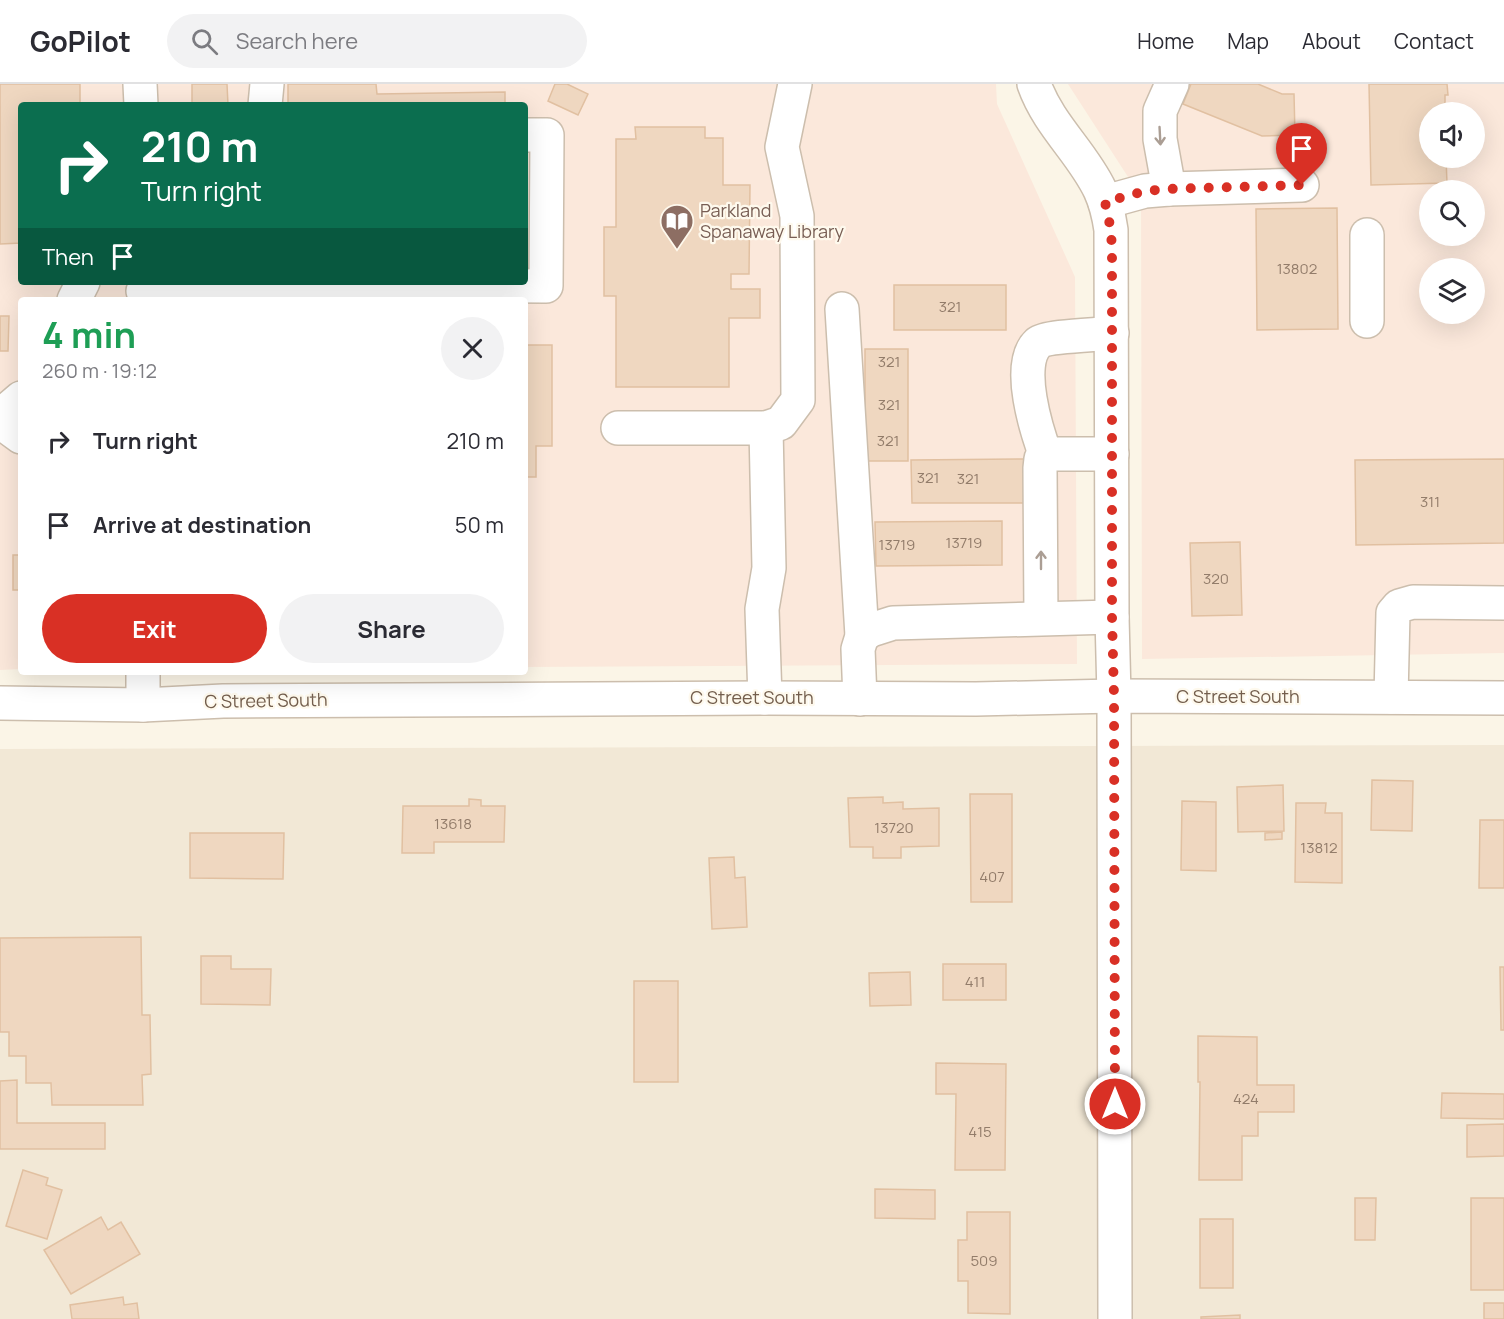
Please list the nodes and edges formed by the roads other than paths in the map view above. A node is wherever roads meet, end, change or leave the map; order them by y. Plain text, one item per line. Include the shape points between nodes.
1 (140, 84) edge
2 (267, 84) edge
3 (795, 84) edge
4 (1034, 84) edge
5 (1172, 84) edge
6 (141, 102) edge
7 (265, 102) edge
8 (528, 135) edge
9 (1302, 185) dead end
10 (1168, 189) junction
11 (1105, 202) junction
12 (1367, 235) dead end
13 (247, 285) edge
14 (400, 285) edge
15 (143, 291) edge
16 (842, 309) dead end
17 (1367, 321) dead end
18 (1112, 333) junction
19 (18, 401) edge
20 (0, 416) edge
21 (0, 422) edge
22 (618, 428) dead end
23 (766, 428) junction
24 (18, 435) edge
25 (1112, 454) junction
26 (1046, 456) junction
27 (1504, 603) edge
28 (1112, 617) junction
29 (1041, 618) junction
30 (862, 636) junction
31 (143, 675) edge
32 (1114, 696) junction
33 (3, 697) edge
34 (1391, 697) junction
35 (765, 698) junction
36 (1504, 698) edge
37 (860, 699) junction
38 (143, 705) junction
39 (1115, 1319) edge

1 - 6 street
2 - 7 street
3 - 23 street via 782,147 797,216 798,400 781,423
4 - 11 street via 1048,114 1095,180
5 -> 10 street via 1160,111
8 - 14 street via 547,135 546,286
9 - 10 street
10 - 11 street
11 - 18 street via 1111,230
12 - 17 street
13 - 15 street via 200,293
16 - 30 street
18 - 25 street
18 - 26 street via 1049,339 1039,342 1033,351 1029,366 1031,409
19 - 20 street
21 - 24 street
22 - 23 street
23 - 35 street via 769,568 762,609
25 - 26 street
25 - 28 street
29 -> 26 street via 1040,468 1041,459
27 - 34 street via 1413,602 1399,606 1393,613
28 - 29 street
28 - 32 street
29 - 30 street via 893,623
30 - 37 street via 858,649
31 - 38 street
32 - 34 street, C Street South
32 - 37 street, C Street South
32 - 39 street
33 - 38 street, C Street South
34 - 36 street, C Street South
35 - 37 street, C Street South
35 - 38 street, C Street South

